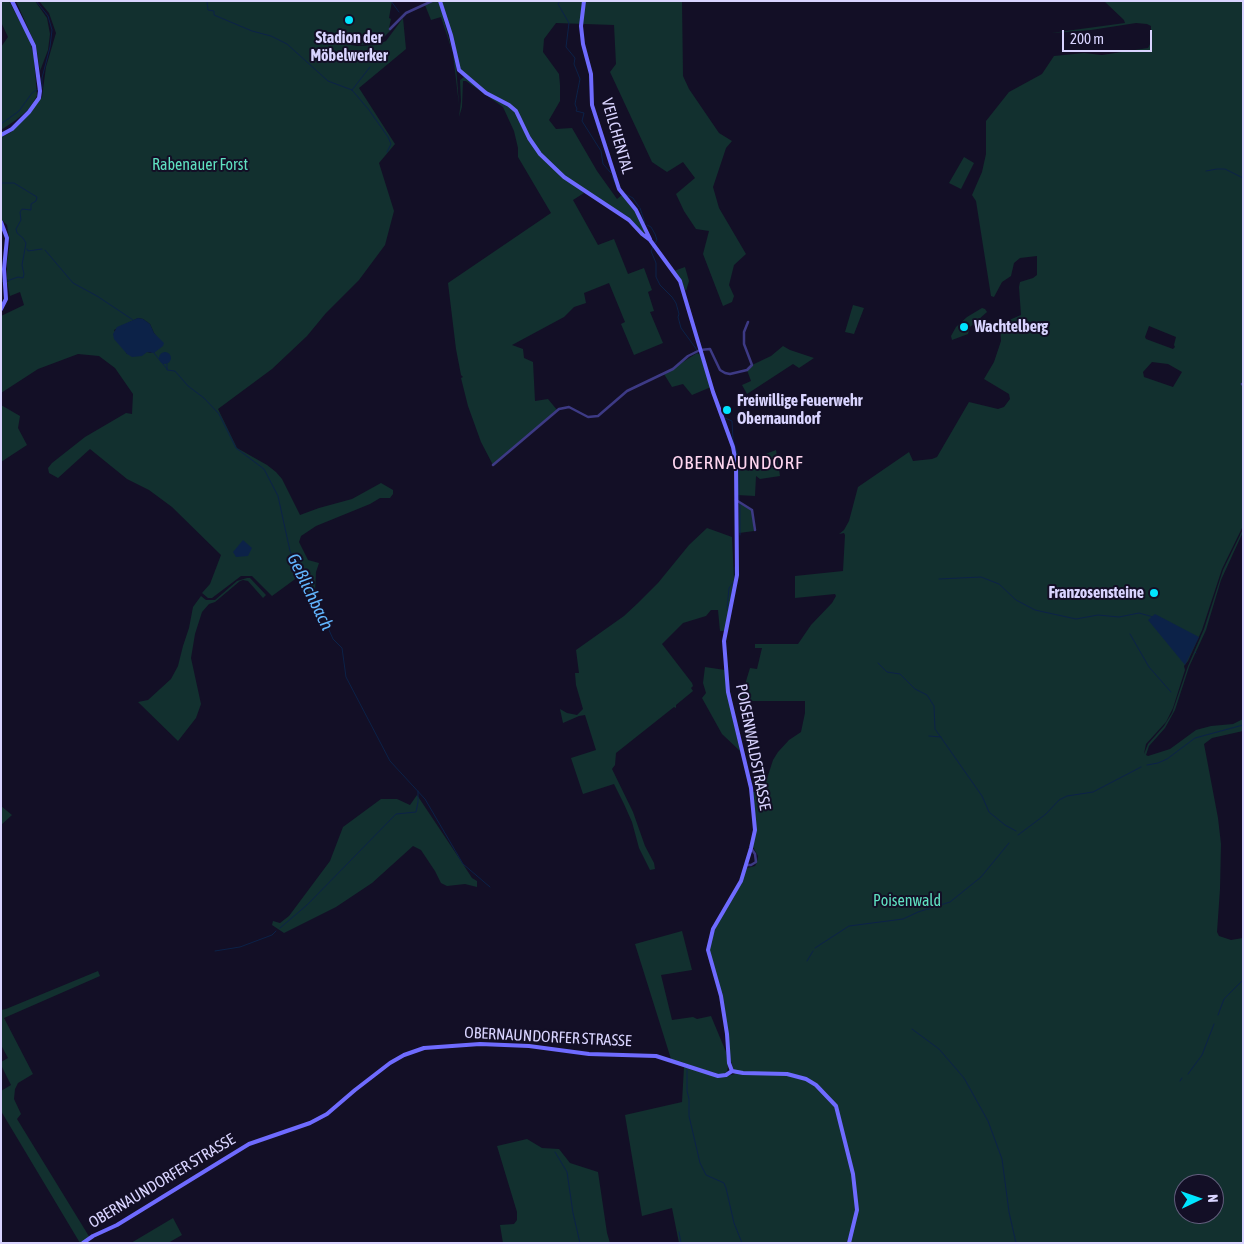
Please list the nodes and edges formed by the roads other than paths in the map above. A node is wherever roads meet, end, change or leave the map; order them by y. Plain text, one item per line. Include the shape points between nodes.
1 (12, 1) edge
2 (432, 1) edge
3 (440, 1) edge
4 (584, 1) edge
5 (390, 29) dead end
6 (1, 135) edge
7 (1, 222) edge
8 (650, 240) junction
9 (3, 270) edge
10 (1, 309) edge
11 (748, 322) dead end
12 (699, 351) junction
13 (493, 465) dead end
14 (736, 500) junction
15 (755, 530) dead end
16 (751, 848) junction
17 (746, 865) junction
18 (732, 1071) junction
19 (82, 1243) edge
20 (849, 1243) edge

1 - 6 street via 34,46 40,89 39,98 29,112
2 - 5 street via 406,13
3 - 8 street, POISENWALDSTRASSE via 459,70 486,93 516,110 540,154 564,177 625,216
4 - 8 street, VEILCHENTAL via 582,44 590,74 592,104 619,189 636,210
7 - 9 street via 7,238
8 - 12 street, POISENWALDSTRASSE via 680,281
9 - 10 street via 6,299
11 - 12 street via 744,344 752,365 747,370 725,374 710,349
12 - 13 street via 673,369 627,391 598,416 588,417 569,407 558,409
12 - 14 street, POISENWALDSTRASSE via 733,447
14 - 15 street via 752,510
14 - 16 street, POISENWALDSTRASSE via 737,575 724,641 730,704 751,788 754,830
16 - 17 street, POISENWALDSTRASSE
16 - 17 street via 756,862
17 - 18 street, POISENWALDSTRASSE via 713,929 708,947
18 - 19 street, OBERNAUNDORFER STRASSE via 718,1076 656,1056 589,1054 529,1046 480,1044 424,1048 390,1063 327,1114 249,1144
18 - 20 street, OBERNAUNDORFER STRASSE via 787,1074 806,1079 836,1106 857,1210

